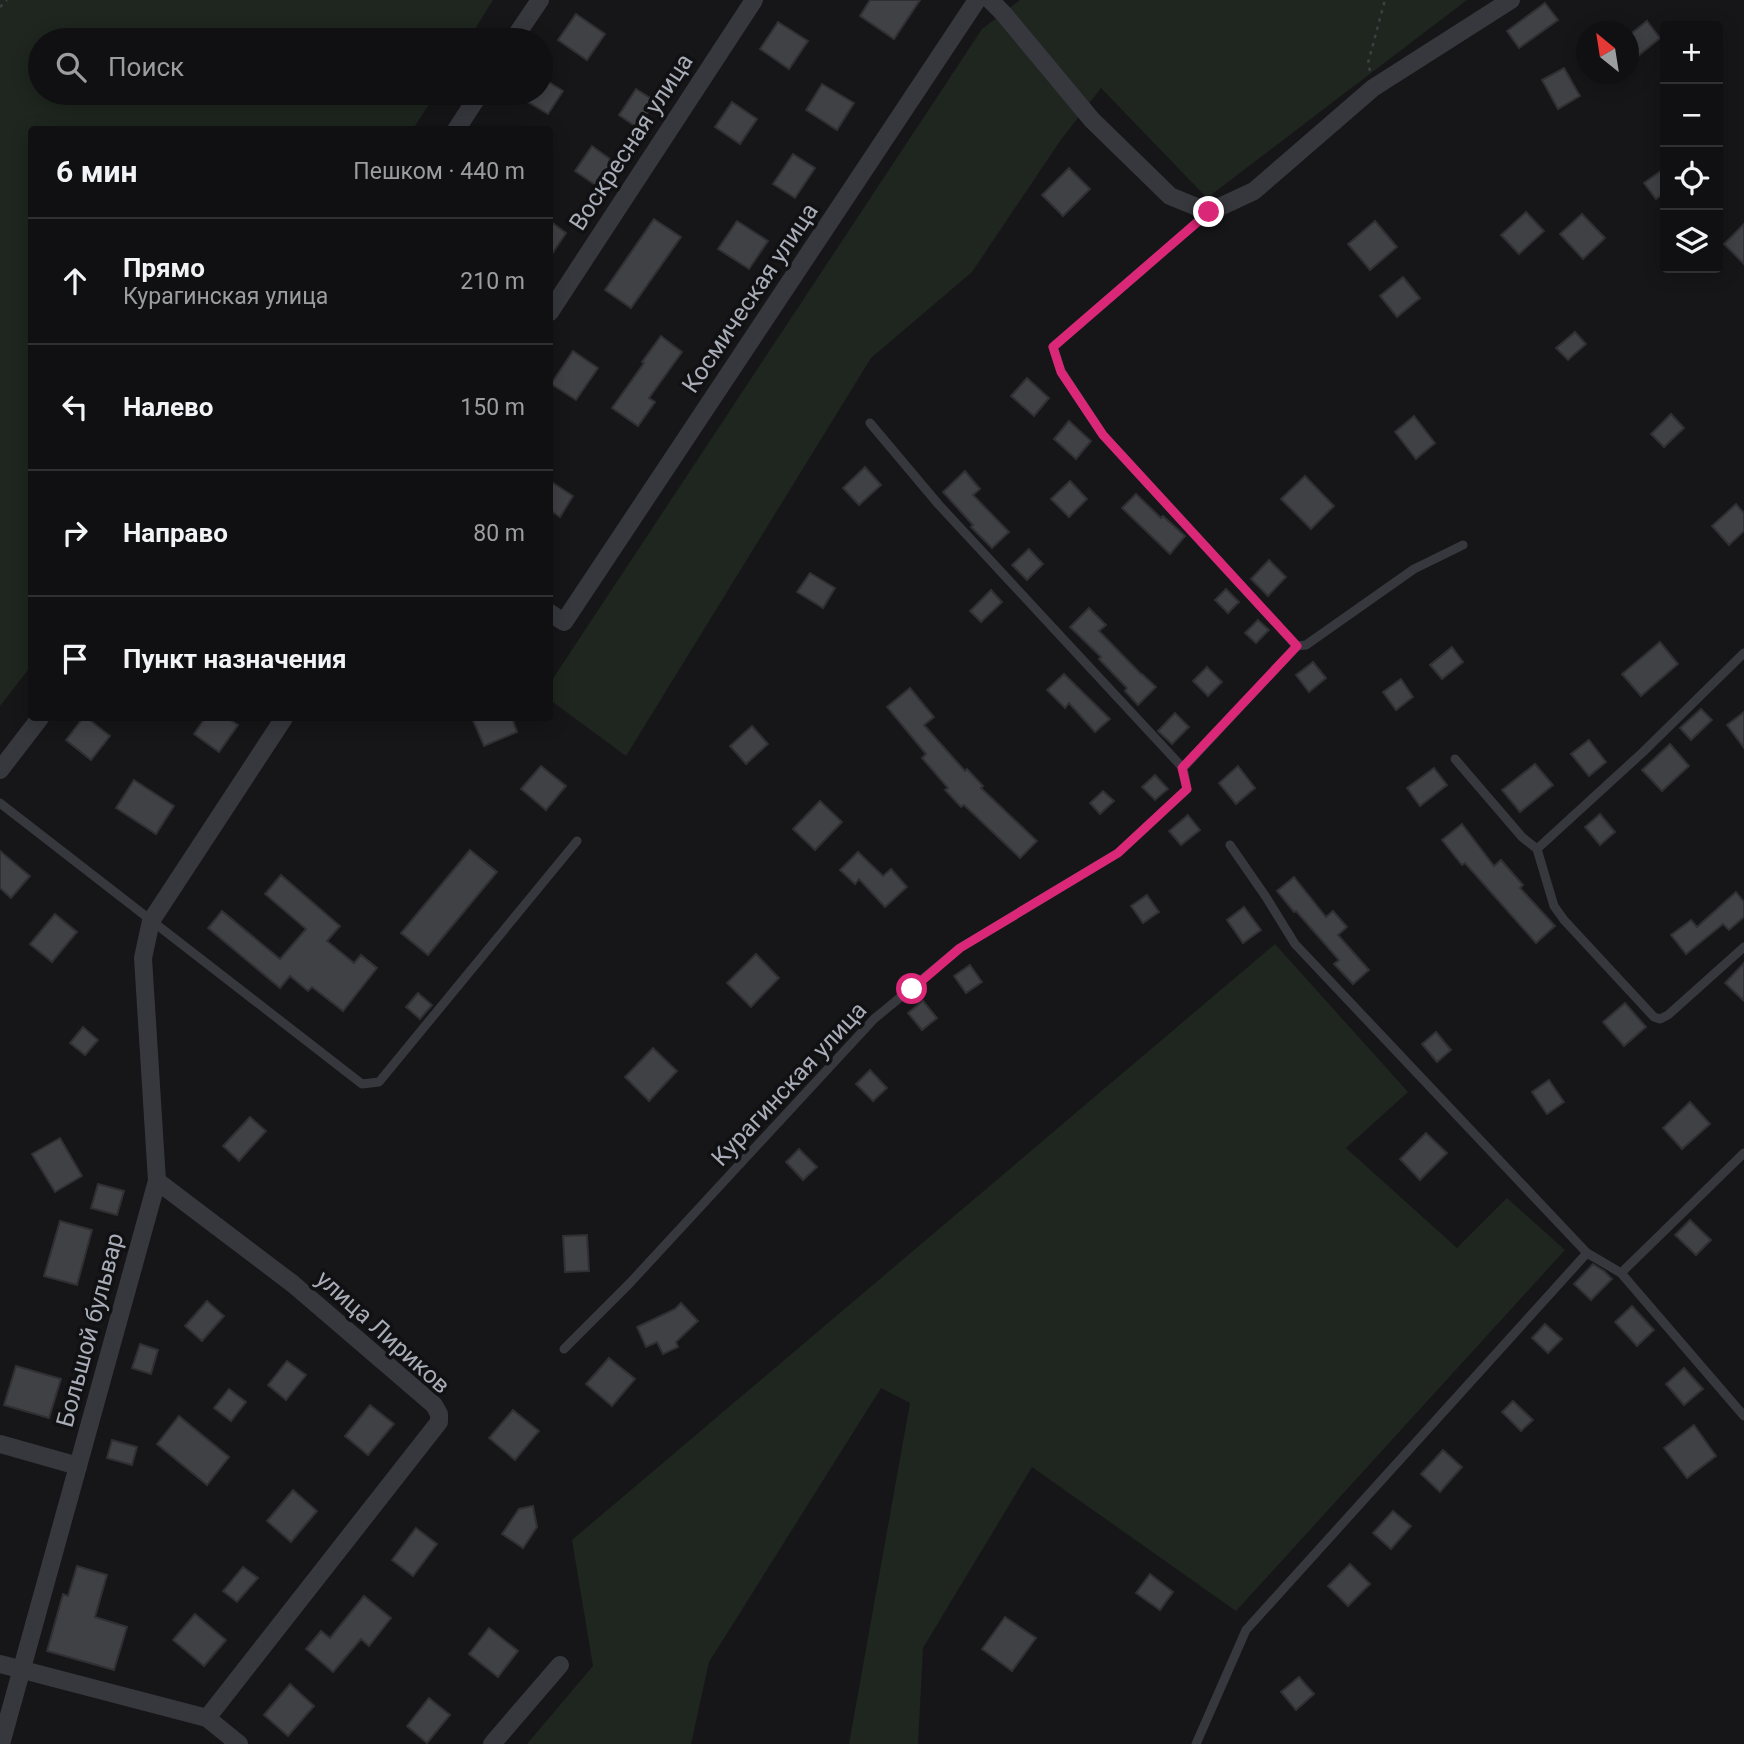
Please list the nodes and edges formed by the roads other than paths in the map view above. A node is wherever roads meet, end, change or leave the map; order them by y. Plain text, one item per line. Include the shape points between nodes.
1 (540, 0) edge
2 (754, 0) edge
3 (977, 0) edge
4 (990, 0) edge
5 (1511, 0) edge
6 (521, 28) edge
7 (472, 105) edge
8 (459, 126) edge
9 (1209, 212) junction
10 (553, 307) edge
11 (870, 423) dead end
12 (1463, 545) dead end
13 (556, 618) edge
14 (1297, 646) junction
15 (1744, 653) edge
16 (38, 721) edge
17 (282, 721) edge
18 (1455, 759) dead end
19 (1182, 768) junction
20 (0, 770) edge
21 (0, 803) edge
22 (577, 841) dead end
23 (1230, 845) dead end
24 (1536, 849) junction
25 (151, 921) junction
26 (1744, 947) edge
27 (1744, 1153) edge
28 (156, 1181) junction
29 (1587, 1253) junction
30 (1621, 1273) junction
31 (564, 1349) dead end
32 (1744, 1416) edge
33 (0, 1444) edge
34 (78, 1466) junction
35 (0, 1664) edge
36 (560, 1665) dead end
37 (23, 1670) junction
38 (207, 1718) junction
39 (1, 1744) edge
40 (239, 1744) edge
41 (492, 1744) edge
42 (1196, 1744) edge

1 - 6 street
2 - 10 street, Воскресная улица
3 - 13 street, Космическая улица
4 - 9 street via 1092,120 1170,196
5 - 9 street via 1373,89 1254,191
7 - 8 street
9 - 14 lane via 1053,347 1061,372 1103,435
11 - 19 lane via 939,505
12 - 14 lane via 1413,569 1306,645
14 - 19 lane
15 - 24 lane
16 - 20 street
17 - 25 street
18 - 24 lane
19 - 31 lane, Курагинская улица via 1187,789 1118,853 960,948 874,1019
21 - 25 lane
22 - 25 lane via 379,1082 362,1084
23 - 29 lane via 1295,944
24 - 26 lane via 1563,920 1654,1017 1668,1015
25 - 28 street, Большой бульвар via 143,958
27 - 30 lane
28 - 34 street, Большой бульвар
28 - 38 street, улица Лириков via 293,1284 439,1414 439,1422
29 - 30 lane
29 - 42 lane via 1246,1630
30 - 32 lane
33 - 34 street
34 - 37 street, Большой бульвар
35 - 37 street
36 - 41 street
37 - 38 street
37 - 39 street, Большой бульвар
38 - 40 street

